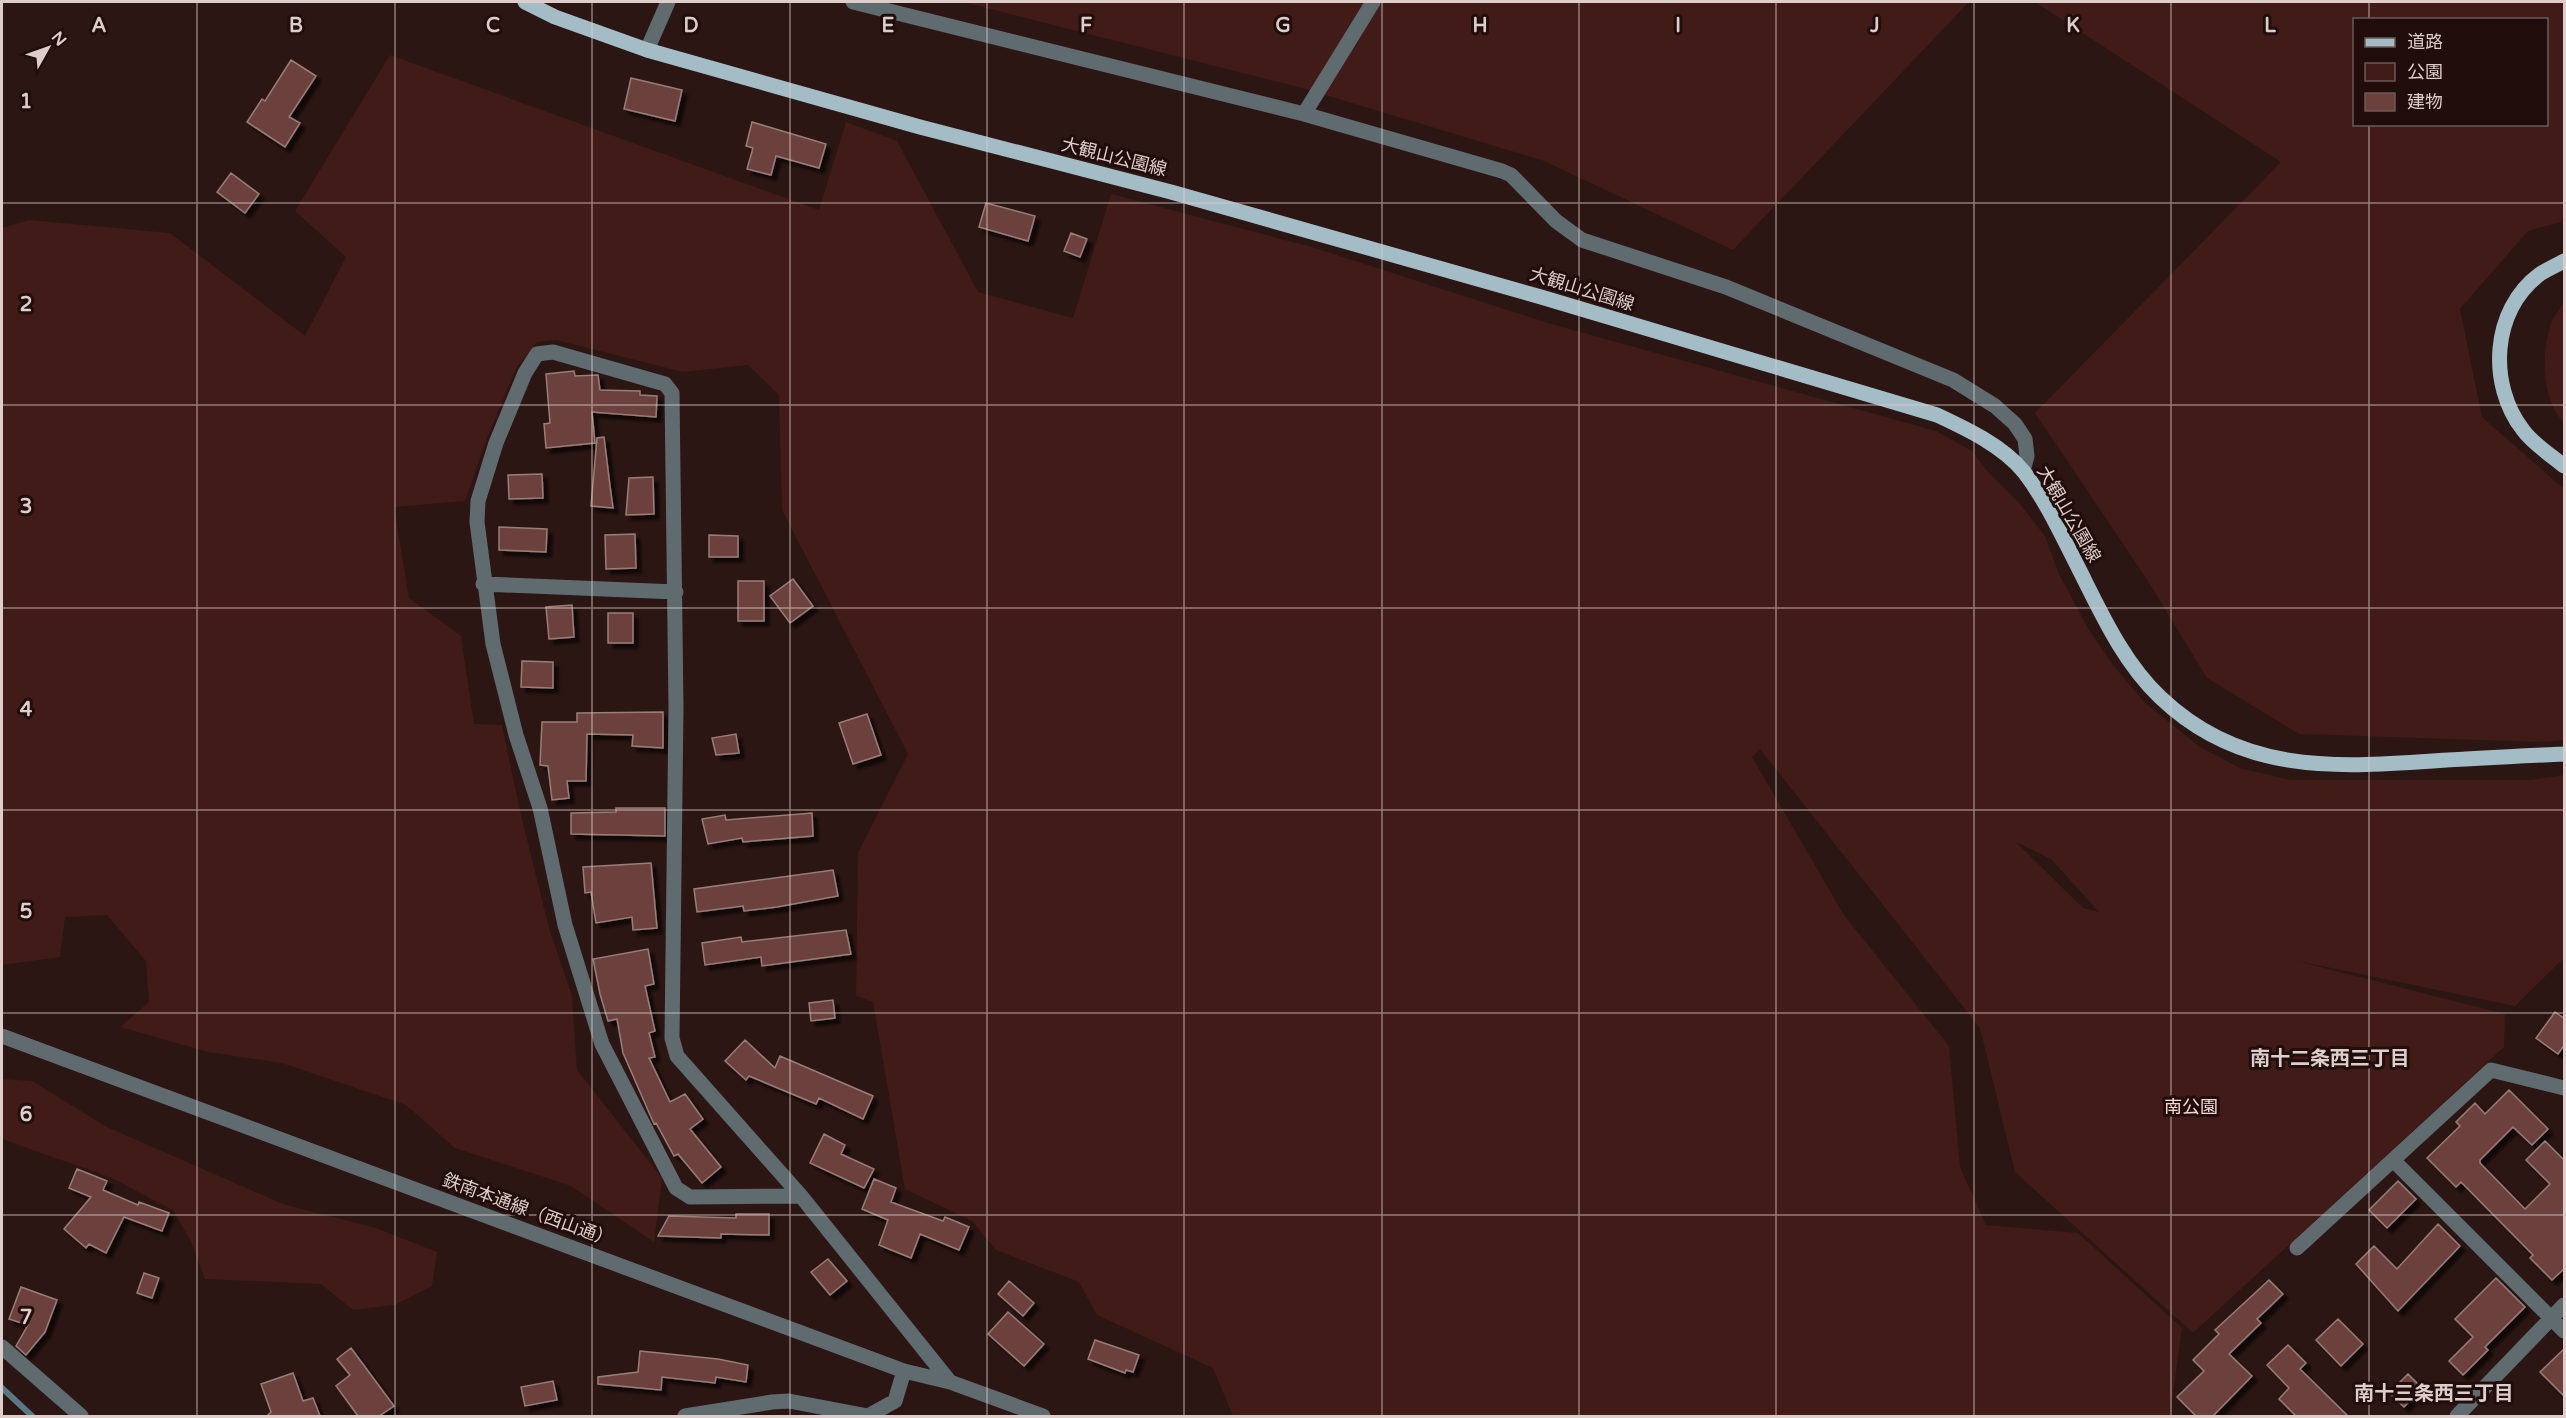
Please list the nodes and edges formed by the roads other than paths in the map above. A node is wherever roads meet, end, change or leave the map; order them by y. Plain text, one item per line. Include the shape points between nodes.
1 (525, 2) edge
2 (668, 2) edge
3 (853, 2) edge
4 (1374, 2) edge
5 (647, 50) junction
6 (1304, 114) junction
7 (2565, 261) edge
8 (2565, 466) edge
9 (2023, 471) junction
10 (483, 584) junction
11 (676, 592) junction
12 (2565, 754) edge
13 (2, 1036) edge
14 (2565, 1088) edge
15 (2393, 1160) junction
16 (801, 1196) junction
17 (2297, 1248) dead end
18 (2565, 1305) edge
19 (2552, 1318) junction
20 (2565, 1330) edge
21 (2, 1347) edge
22 (904, 1371) junction
23 (950, 1382) junction
24 (81, 1416) edge
25 (685, 1416) edge
26 (868, 1416) edge
27 (1043, 1416) edge
28 (2457, 1416) edge

1 - 5 main road, 大観山公園線
2 - 5 street
3 - 6 street
4 - 6 street
5 - 9 main road, 大観山公園線 via 1434,266 1937,415 1985,440
6 - 9 street via 1502,171 1563,228 1582,240 1726,287 1953,380 1995,406 2015,424 2025,439 2027,456
7 - 8 main road via 2539,275 2511,310 2500,348 2499,370 2505,401 2524,431
9 - 12 main road, 大観山公園線 via 2060,530 2127,658 2159,697 2212,736 2253,754 2300,764 2352,767
10 - 11 street
10 - 11 street via 478,501 496,443 525,373 537,354 553,352 665,384 672,393
10 - 16 street via 493,644 516,735 540,808 568,935 602,1044 676,1188 690,1197
11 - 16 street via 672,1038 677,1056
13 - 22 street, 鉄南本通線（西山通）
14 - 15 street via 2491,1070
15 - 17 street
15 - 19 street
16 - 23 street
18 - 19 street
19 - 20 street
19 - 28 street
21 - 24 street
22 - 23 street, 鉄南本通線（西山通）
22 - 26 street via 895,1401
23 - 27 street, 鉄南本通線（西山通）
25 - 26 street via 780,1401

